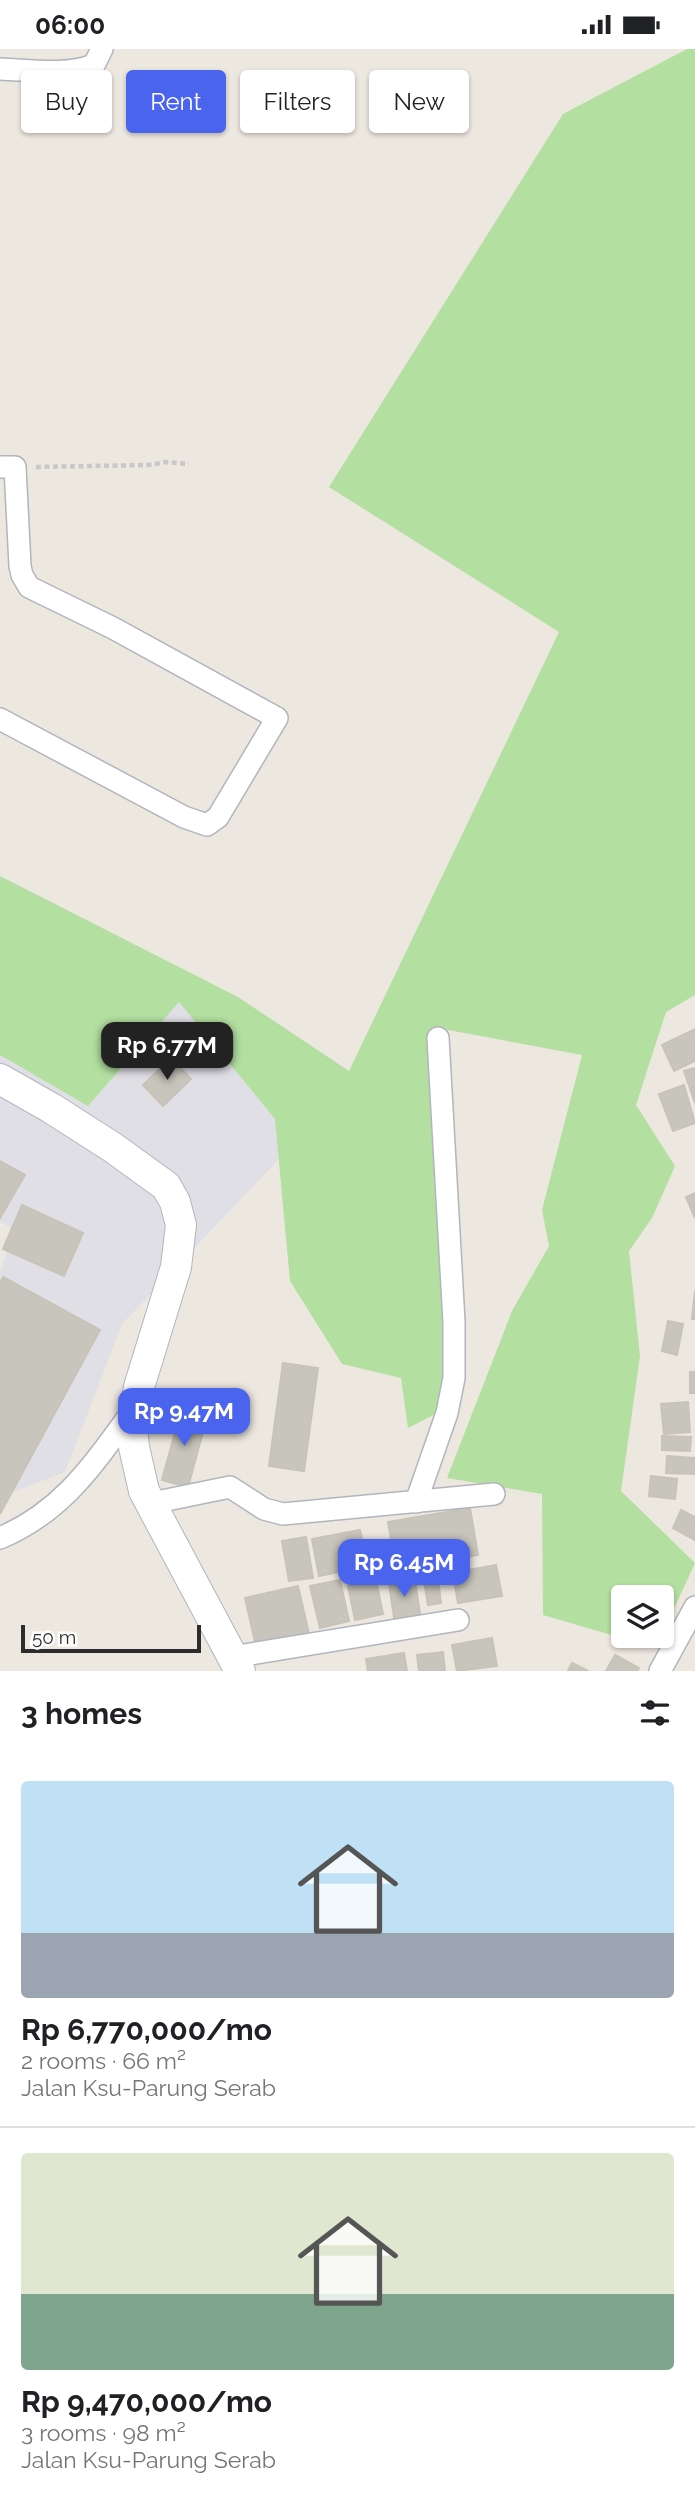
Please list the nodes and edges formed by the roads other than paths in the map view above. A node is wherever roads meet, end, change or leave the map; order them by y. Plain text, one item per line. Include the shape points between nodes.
1 (102, 49) edge
2 (0, 69) edge
3 (7, 467) edge
4 (0, 719) edge
5 (438, 1038) dead end
6 (0, 1079) edge
7 (134, 1409) junction
8 (494, 1494) dead end
9 (416, 1502) junction
10 (152, 1503) junction
11 (0, 1538) edge
12 (695, 1607) edge
13 (458, 1620) dead end
14 (236, 1664) edge
15 (660, 1671) edge

1 - 2 street via 94,65 76,71
3 - 4 street via 20,566 29,587 277,718 218,817 207,825
5 - 9 street via 454,1378 447,1413
6 - 7 street via 112,1147 166,1186 175,1202 181,1225 177,1266
7 - 10 street via 136,1460
7 - 11 street via 85,1476 40,1518
8 - 9 street
9 - 10 street via 283,1514 264,1509 230,1487
10 - 14 street
12 - 15 street
13 - 14 street

